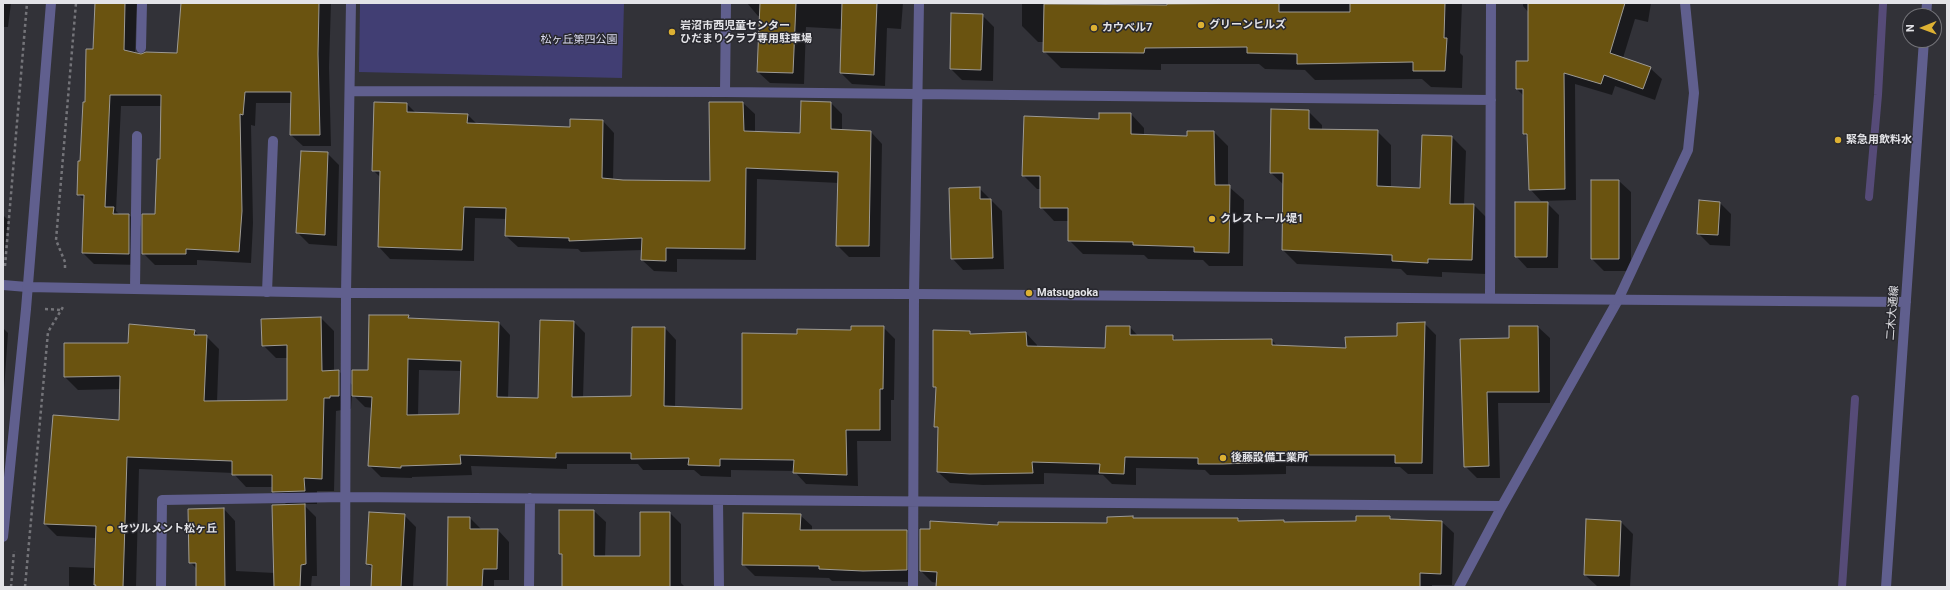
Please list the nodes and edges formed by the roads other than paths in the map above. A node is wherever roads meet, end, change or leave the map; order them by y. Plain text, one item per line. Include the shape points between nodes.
1 (51, 3) edge
2 (142, 3) edge
3 (351, 3) edge
4 (726, 3) edge
5 (919, 3) edge
6 (1491, 3) edge
7 (1685, 3) edge
8 (141, 48) dead end
9 (1923, 48) edge
10 (350, 91) junction
11 (725, 92) junction
12 (918, 94) junction
13 (1491, 100) junction
14 (137, 136) dead end
15 (273, 141) dead end
16 (3, 285) edge
17 (27, 287) junction
18 (135, 290) junction
19 (267, 292) junction
20 (346, 293) junction
21 (914, 294) junction
22 (1490, 298) junction
23 (1618, 300) junction
24 (1906, 302) junction
25 (346, 497) junction
26 (530, 498) junction
27 (718, 500) junction
28 (915, 501) junction
29 (1502, 506) junction
30 (3, 537) edge
31 (161, 587) edge
32 (345, 587) edge
33 (529, 587) edge
34 (718, 587) edge
35 (913, 587) edge
36 (1459, 587) edge
37 (1886, 587) edge

1 - 17 street
2 - 8 street
3 - 10 street
4 - 11 street
5 - 12 street
6 - 13 street
7 - 23 street via 1694,93 1688,150
9 - 24 street, 二木大通線
10 - 11 street
10 - 20 street
11 - 12 street
12 - 13 street
12 - 21 street
13 - 22 street
14 - 18 street
15 - 19 street
16 - 17 street
17 - 18 street
17 - 30 street
18 - 19 street
19 - 20 street
20 - 21 street
20 - 25 street
21 - 22 street
21 - 28 street
22 - 23 street
23 - 24 street
23 - 29 street
24 - 37 street, 二木大通線
25 - 26 street
25 - 31 street via 162,500
25 - 32 street
26 - 27 street
26 - 33 street
27 - 28 street
27 - 34 street
28 - 29 street
28 - 35 street
29 - 36 street

